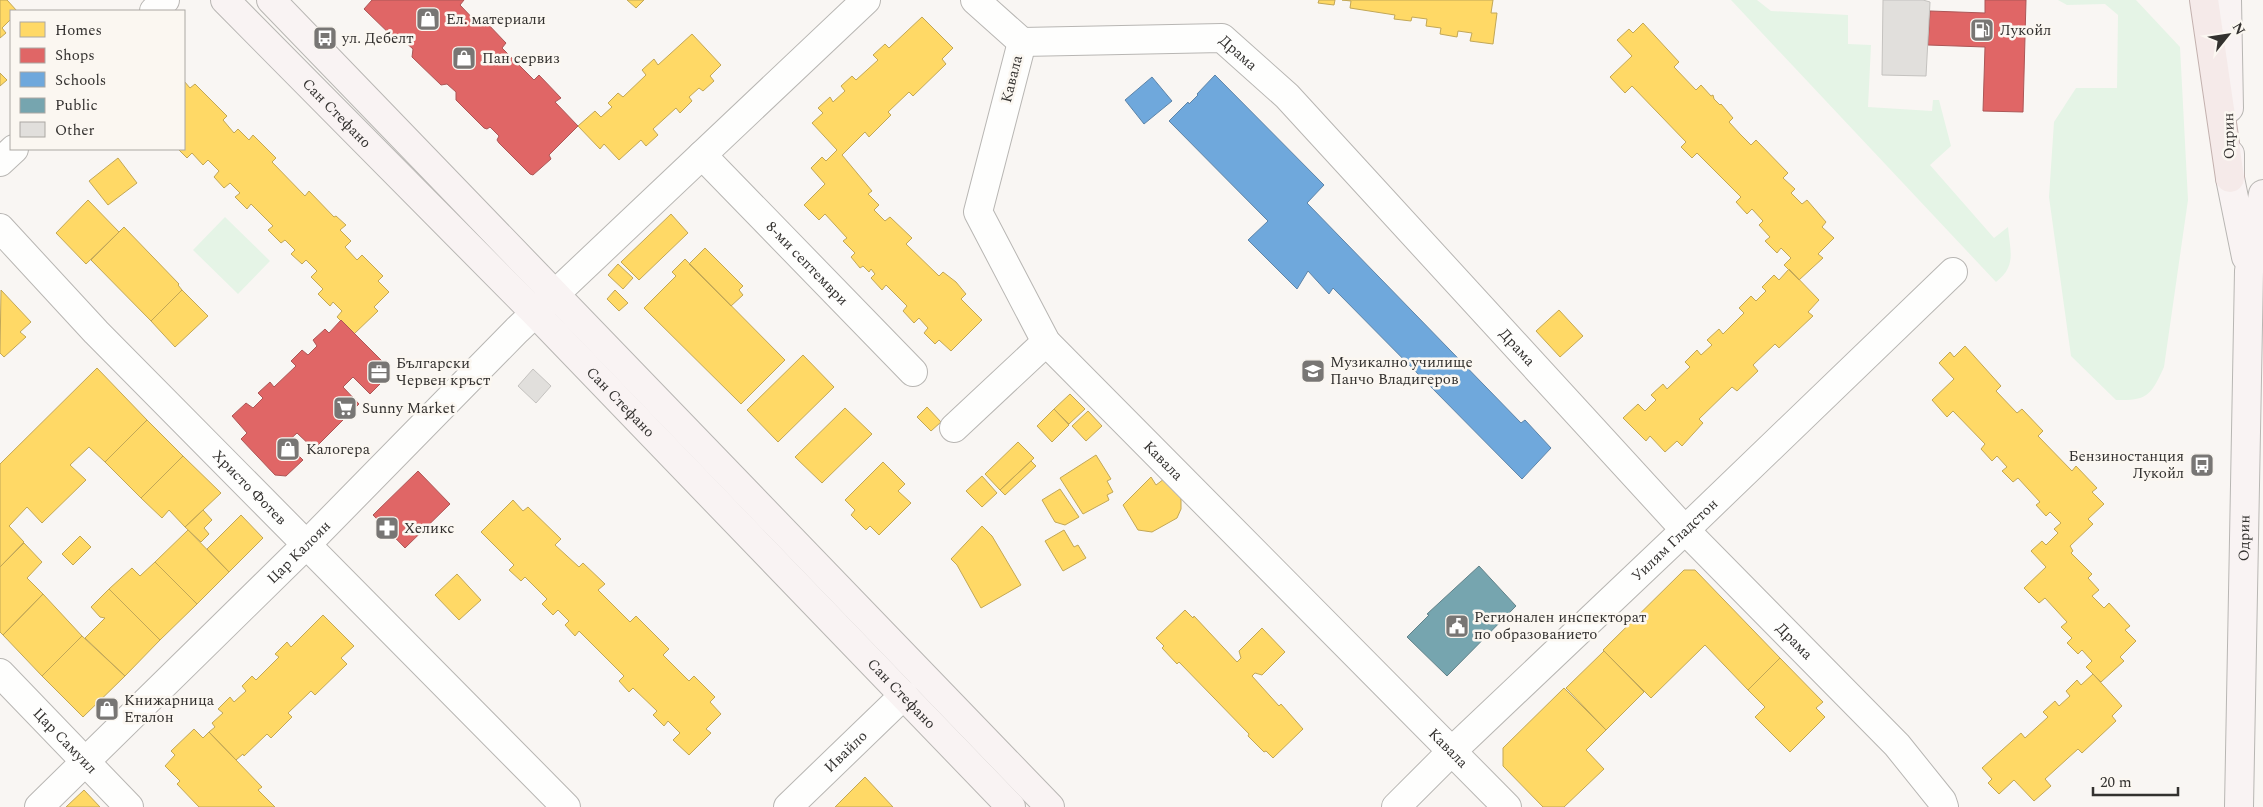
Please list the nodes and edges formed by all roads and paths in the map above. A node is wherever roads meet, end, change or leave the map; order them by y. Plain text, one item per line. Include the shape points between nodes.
1 (165, 0) edge
2 (226, 0) edge
3 (271, 0) edge
4 (866, 0) edge
5 (975, 0) edge
6 (2204, 0) edge
7 (2227, 0) edge
8 (155, 10) edge
9 (1022, 42) junction
10 (13, 150) edge
11 (702, 155) junction
12 (0, 162) edge
13 (2230, 178) junction
14 (2263, 194) edge
15 (0, 228) edge
16 (2249, 271) junction
17 (1953, 272) dead end
18 (555, 294) junction
19 (535, 313) junction
20 (1046, 342) junction
21 (913, 372) dead end
22 (954, 428) dead end
23 (1685, 530) junction
24 (306, 545) junction
25 (0, 673) edge
26 (904, 695) junction
27 (1452, 751) junction
28 (85, 762) junction
29 (39, 807) edge
30 (130, 807) edge
31 (566, 807) edge
32 (788, 807) edge
33 (1011, 807) edge
34 (1050, 807) edge
35 (1396, 807) edge
36 (1507, 807) edge
37 (1944, 807) edge
38 (2240, 807) edge

1 - 8 street
2 - 19 main road, Сан Стефано
3 - 18 main road, Сан Стефано
4 - 11 street, Цар Калоян
5 - 9 street
6 - 13 main road
7 - 13 main road, Одрин
9 - 20 street, Кавала via 978,212
9 - 23 street, Драма via 1222,38 1287,96
10 - 12 street
11 - 18 street, Цар Калоян
11 - 21 street, 8-ми септември
13 - 16 main road, Одрин
14 - 16 main road, Одрин
15 - 24 street, Христо Фотев via 96,332
16 - 38 main road, Одрин
17 - 23 street, Уилям Гладстон
18 - 19 street, Цар Калоян
18 - 34 main road, Сан Стефано
19 - 24 street, Цар Калоян
19 - 26 main road, Сан Стефано
20 - 22 street
20 - 27 street, Кавала
23 - 27 street, Уилям Гладстон
23 - 37 street, Драма via 1896,745
24 - 28 street, Цар Калоян
24 - 31 street, Христо Фотев
25 - 28 street, Цар Самуил
26 - 32 street, Ивайло
26 - 33 main road, Сан Стефано
27 - 35 street, Уилям Гладстон
27 - 36 street, Кавала
28 - 29 street, Цар Калоян
28 - 30 street, Цар Самуил

